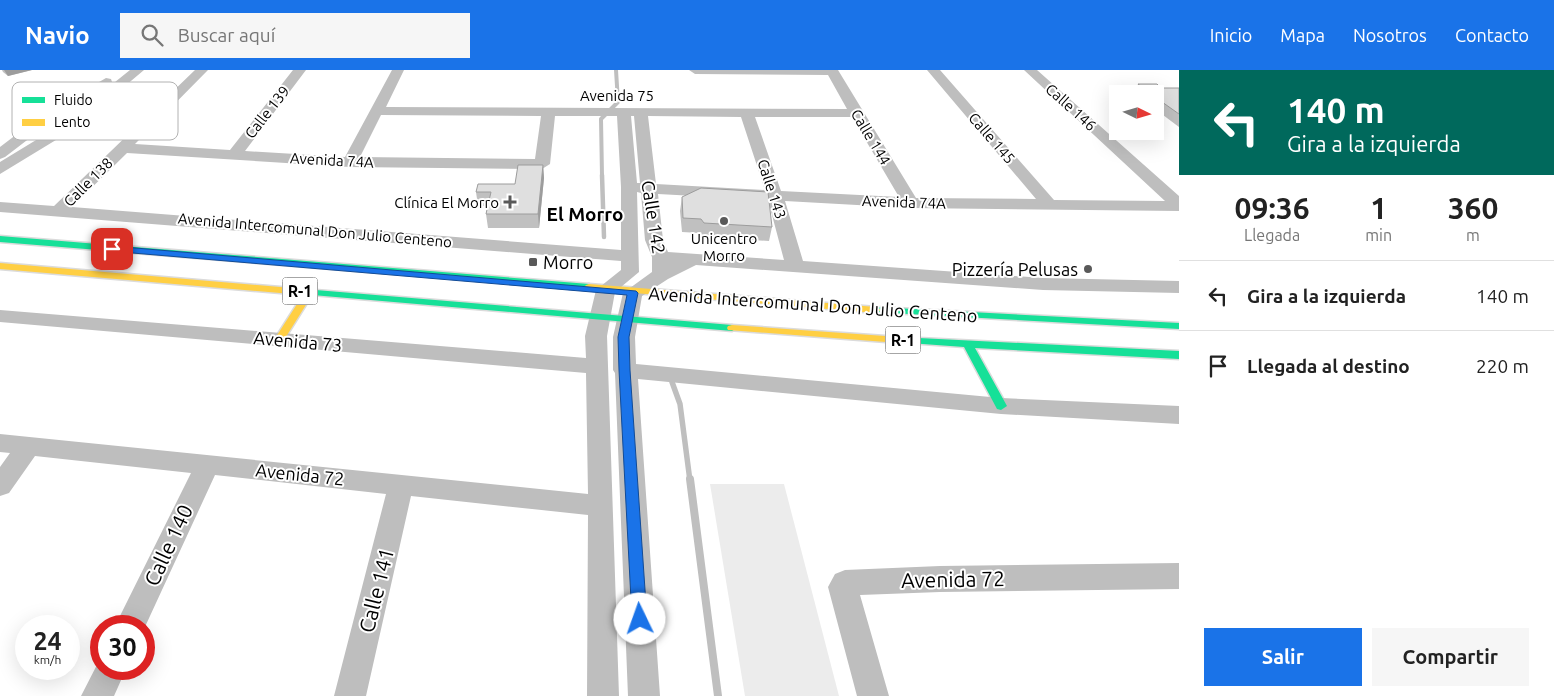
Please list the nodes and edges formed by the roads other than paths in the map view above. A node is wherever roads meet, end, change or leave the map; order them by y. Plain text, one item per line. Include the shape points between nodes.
1 (123, 70) edge
2 (138, 70) edge
3 (202, 70) edge
4 (300, 70) edge
5 (398, 70) edge
6 (695, 70) edge
7 (748, 70) edge
8 (832, 70) edge
9 (933, 70) edge
10 (1030, 70) edge
11 (104, 82) edge
12 (124, 82) edge
13 (178, 93) edge
14 (377, 111) junction
15 (548, 112) junction
16 (614, 112) junction
17 (641, 112) junction
18 (746, 112) junction
19 (857, 112) junction
20 (18, 140) edge
21 (47, 140) edge
22 (130, 140) edge
23 (122, 148) junction
24 (0, 154) edge
25 (234, 155) junction
26 (350, 162) junction
27 (0, 169) edge
28 (629, 187) junction
29 (648, 188) junction
30 (775, 196) junction
31 (911, 204) junction
32 (1051, 206) junction
33 (1179, 206) edge
34 (0, 207) edge
35 (60, 210) junction
36 (0, 239) edge
37 (631, 256) junction
38 (0, 266) edge
39 (660, 266) junction
40 (795, 267) junction
41 (1179, 288) edge
42 (606, 290) junction
43 (309, 292) junction
44 (633, 293) junction
45 (0, 316) edge
46 (599, 318) junction
47 (627, 320) junction
48 (1179, 326) edge
49 (279, 340) junction
50 (968, 345) junction
51 (1179, 355) edge
52 (596, 366) junction
53 (624, 370) junction
54 (1001, 406) junction
55 (1179, 415) edge
56 (0, 443) edge
57 (29, 446) junction
58 (207, 465) junction
59 (401, 485) junction
60 (0, 486) edge
61 (601, 506) junction
62 (1179, 576) edge
63 (135, 615) edge
64 (105, 680) edge
65 (97, 696) edge
66 (350, 696) edge
67 (602, 696) edge
68 (644, 696) edge
69 (873, 696) edge

1 - 11 street
2 - 12 street
3 - 13 street, Calle 138
4 - 25 street, Calle 139
5 - 14 street
6 - 7 street
7 - 8 street
8 - 19 street, Calle 144
9 - 32 street, Calle 145
10 - 33 street, Calle 146
14 - 15 street, Avenida 75
14 - 26 street
15 - 16 street, Avenida 75
15 - 26 street, Avenida 74A via 542,164
16 - 17 street, Avenida 75
16 - 28 street, Calle 142
17 - 18 street, Avenida 75
17 - 29 street, Calle 142
18 - 19 street, Avenida 75
18 - 30 street, Calle 143
19 - 31 street, Calle 144
20 - 24 street
21 - 27 street
22 - 23 street, Calle 138
23 - 25 street, Avenida 74A
23 - 35 street, Calle 138
25 - 26 street, Avenida 74A
28 - 29 street, Avenida 74A
28 - 37 street, Calle 142
29 - 30 street, Avenida 74A
29 - 39 street, Calle 142
30 - 31 street, Avenida 74A
30 - 40 street, Calle 143
31 - 32 street, Avenida 74A
32 - 33 street, Avenida 74A
34 - 35 street, Avenida Intercomunal Don Julio Centeno
35 - 37 street, Avenida Intercomunal Don Julio Centeno
36 - 42 main road, Avenida Intercomunal Don Julio Centeno / R-1
37 - 42 street, Calle 142 via 630,272
38 - 43 main road, Avenida Intercomunal Don Julio Centeno / R-1
39 - 40 street, Avenida Intercomunal Don Julio Centeno via 693,260
39 - 44 street, Calle 142
40 - 41 street, Avenida Intercomunal Don Julio Centeno via 1043,284
42 - 44 main road, Avenida Intercomunal Don Julio Centeno / R-1
42 - 46 street
43 - 46 main road, Avenida Intercomunal Don Julio Centeno / R-1
43 - 49 main road
44 - 47 street
44 - 48 main road, Avenida Intercomunal Don Julio Centeno / R-1
45 - 49 street, Avenida 73
46 - 47 main road, Avenida Intercomunal Don Julio Centeno / R-1
46 - 52 street
47 - 50 main road, Avenida Intercomunal Don Julio Centeno / R-1
47 - 53 street
49 - 52 street, Avenida 73
50 - 51 main road, Avenida Intercomunal Don Julio Centeno / R-1
50 - 54 main road
52 - 61 street
53 - 54 street
53 - 68 street
54 - 55 street
56 - 57 street, Avenida 72
57 - 58 street, Avenida 72
57 - 60 street
58 - 59 street, Avenida 72
58 - 63 street, Calle 140
59 - 61 street, Avenida 72
59 - 66 street, Calle 141
61 - 67 street
62 - 69 street, Avenida 72 via 845,583 843,587
64 - 65 street

